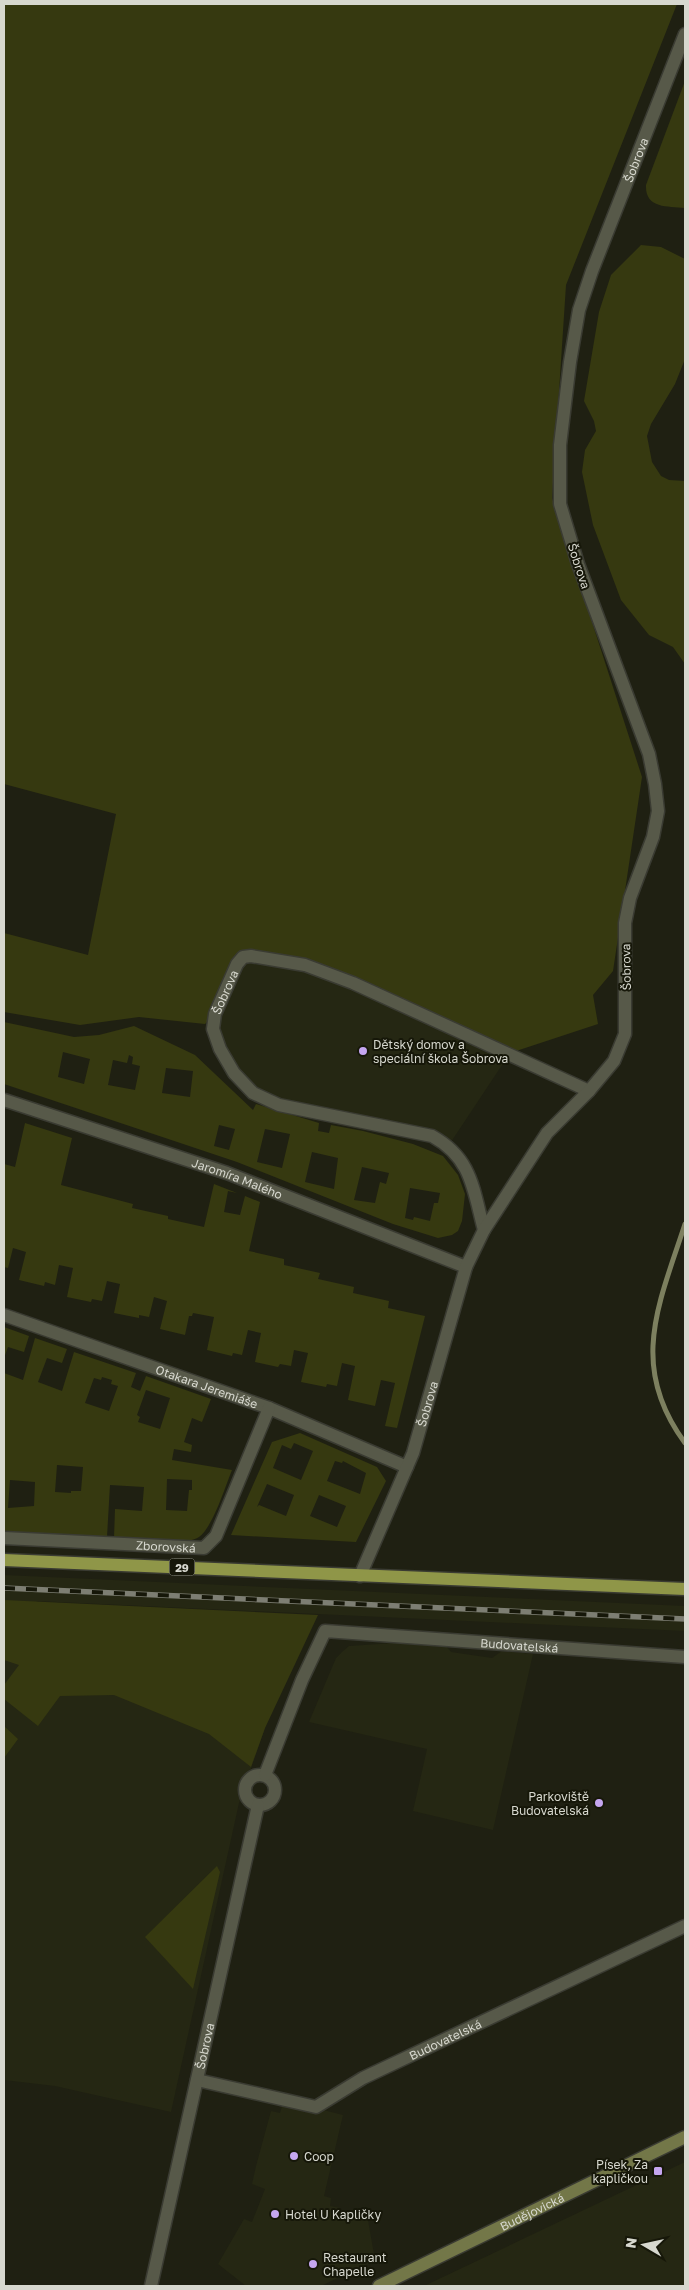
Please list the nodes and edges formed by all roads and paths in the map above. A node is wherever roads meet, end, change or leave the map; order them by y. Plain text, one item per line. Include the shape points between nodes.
1 (685, 34) edge
2 (590, 1091) junction
3 (4, 1100) edge
4 (484, 1230) junction
5 (466, 1267) junction
6 (4, 1314) edge
7 (270, 1408) junction
8 (407, 1467) junction
9 (4, 1538) edge
10 (4, 1560) edge
11 (360, 1576) junction
12 (685, 1589) edge
13 (685, 1657) edge
14 (265, 1775) junction
15 (258, 1805) junction
16 (685, 1926) edge
17 (197, 2080) junction
18 (685, 2138) edge
19 (151, 2286) edge
20 (379, 2286) edge

1 - 2 street, Šobrova via 579,310 560,445 560,504 578,564 649,754 658,811 653,837 630,898 625,923 625,1034 614,1061
2 - 4 street, Šobrova via 547,1132
2 - 4 street, Šobrova via 353,982 306,965 251,956 243,957 237,964 215,1014 213,1029 234,1073 253,1093 279,1105 432,1136 449,1146 461,1158
3 - 5 street, Jaromíra Malého via 227,1173
4 - 5 street, Šobrova
5 - 8 street, Šobrova
6 - 7 street, Otakara Jeremiáše
7 - 8 street, Otakara Jeremiáše
7 - 9 street, Zborovská via 216,1536 204,1548
8 - 11 street, Šobrova
10 - 11 main road, 29
11 - 12 main road, 29
13 - 14 street, Budovatelská via 325,1631
14 - 15 street via 274,1783 276,1792 271,1801
14 - 15 street via 253,1776 246,1784 248,1800
15 - 17 street, Šobrova
16 - 17 street, Budovatelská via 363,2078 316,2107
17 - 19 street, Šobrova
18 - 20 street, Budějovická

